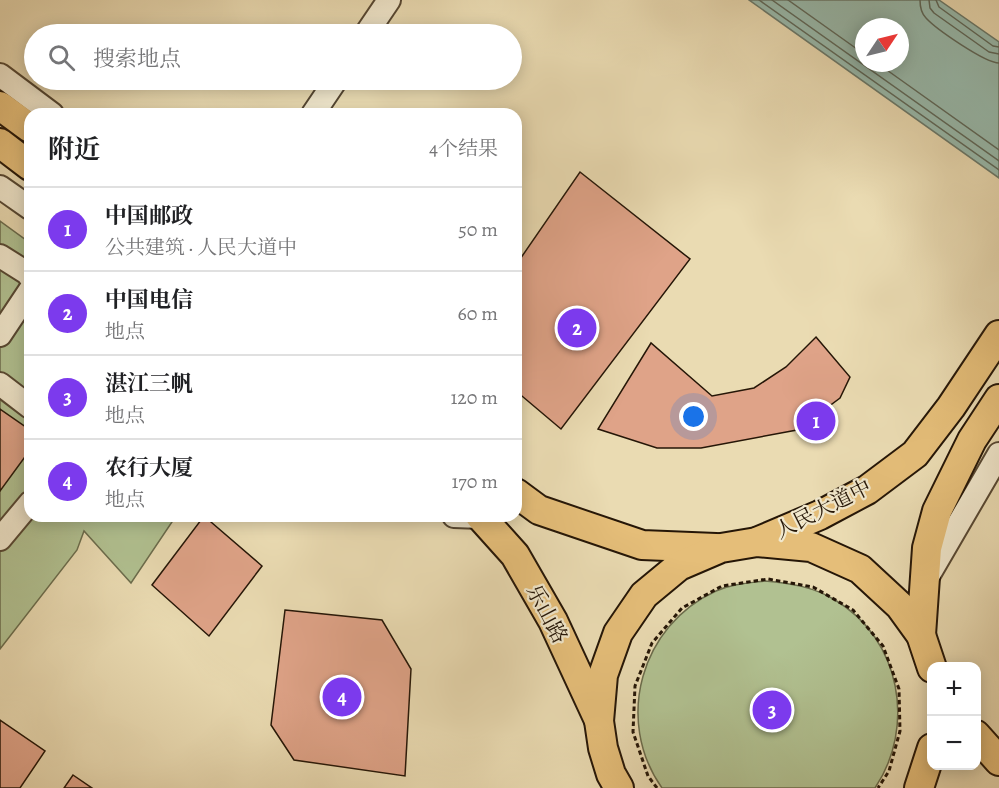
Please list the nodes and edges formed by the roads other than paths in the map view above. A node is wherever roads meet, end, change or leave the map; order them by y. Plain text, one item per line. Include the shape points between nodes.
1 (389, 0) edge
2 (373, 24) edge
3 (0, 75) edge
4 (330, 90) edge
5 (0, 106) edge
6 (44, 108) edge
7 (318, 108) edge
8 (24, 124) edge
9 (0, 143) edge
10 (24, 161) edge
11 (3, 196) edge
12 (24, 205) edge
13 (0, 256) edge
14 (24, 271) edge
15 (24, 299) edge
16 (0, 335) edge
17 (999, 335) edge
18 (0, 384) edge
19 (999, 399) edge
20 (24, 402) edge
21 (999, 454) edge
22 (522, 491) edge
23 (522, 497) edge
24 (24, 510) edge
25 (539, 510) junction
26 (479, 522) edge
27 (0, 539) edge
28 (758, 542) junction
29 (721, 548) junction
30 (926, 579) junction
31 (921, 635) junction
32 (930, 662) edge
33 (599, 721) junction
34 (981, 740) edge
35 (999, 760) edge
36 (927, 763) edge
37 (613, 783) edge
38 (919, 788) edge

1 - 2 street
3 - 6 street
4 - 7 street
5 - 8 main road
9 - 10 main road
11 - 12 street
13 - 14 street
15 - 16 street
17 - 28 main road, 人民大道中 via 915,454 867,490
18 - 20 street
19 - 30 main road via 972,440 937,511 927,548
21 - 30 street
22 - 25 street
23 - 25 main road
24 - 27 street
25 - 29 main road via 642,544
26 - 33 main road, 乐山路 via 515,555 553,621
28 - 29 main road
28 - 31 main road via 811,547 860,569 900,606
29 - 33 main road via 679,566 644,595 624,623 603,675
30 - 31 main road
31 - 32 main road
33 - 37 main road
34 - 35 main road
36 - 38 main road

